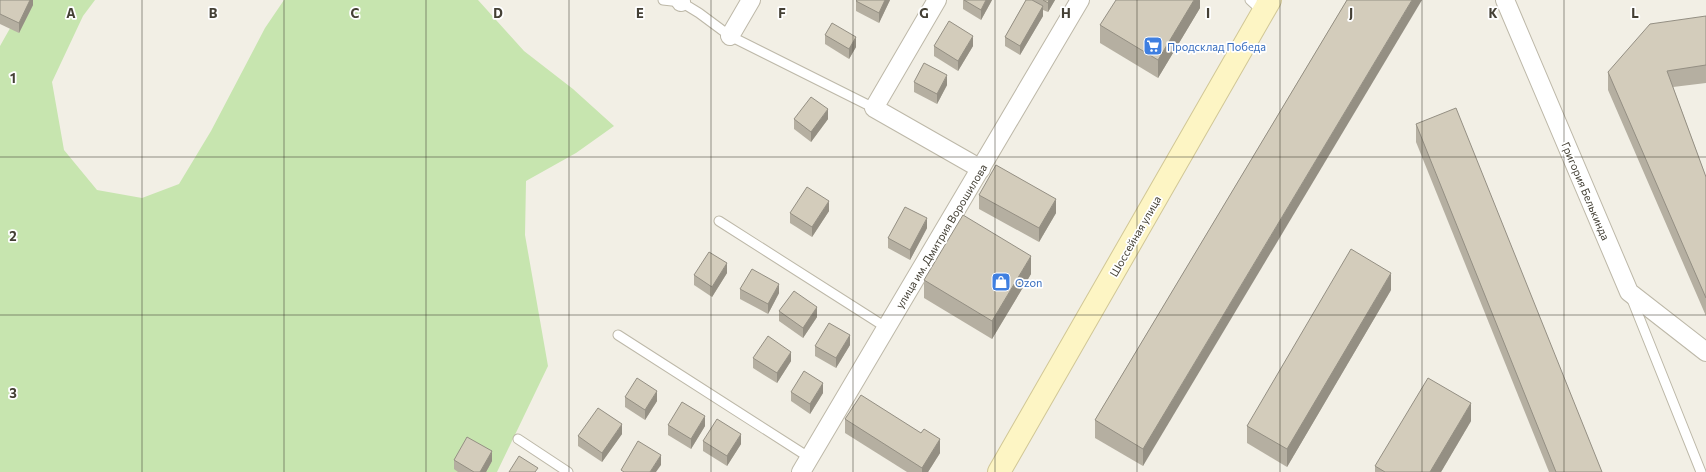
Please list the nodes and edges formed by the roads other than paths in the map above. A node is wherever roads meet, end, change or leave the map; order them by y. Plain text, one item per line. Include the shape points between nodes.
1 (663, 0) edge
2 (750, 0) edge
3 (937, 0) edge
4 (1080, 0) edge
5 (1505, 0) edge
6 (681, 1) edge
7 (1261, 4) edge
8 (730, 36) junction
9 (874, 108) junction
10 (981, 169) junction
11 (719, 220) dead end
12 (1628, 292) junction
13 (887, 328) junction
14 (618, 336) dead end
15 (1706, 352) edge
16 (518, 439) dead end
17 (805, 465) edge
18 (568, 472) edge
19 (1000, 472) edge
20 (1701, 472) edge

1 - 6 lane
2 - 8 street
3 - 9 street
4 - 10 street, улица им. Дмитрия Ворошилова
5 - 12 street, Григория Белькинда
6 - 8 lane
7 - 19 street, Шоссейная улица
8 - 9 lane
9 - 10 street
10 - 13 street, улица им. Дмитрия Ворошилова
11 - 13 lane
12 - 15 street, Григория Белькинда
12 - 20 lane
13 - 17 street, улица им. Дмитрия Ворошилова
14 - 17 lane
16 - 18 lane

